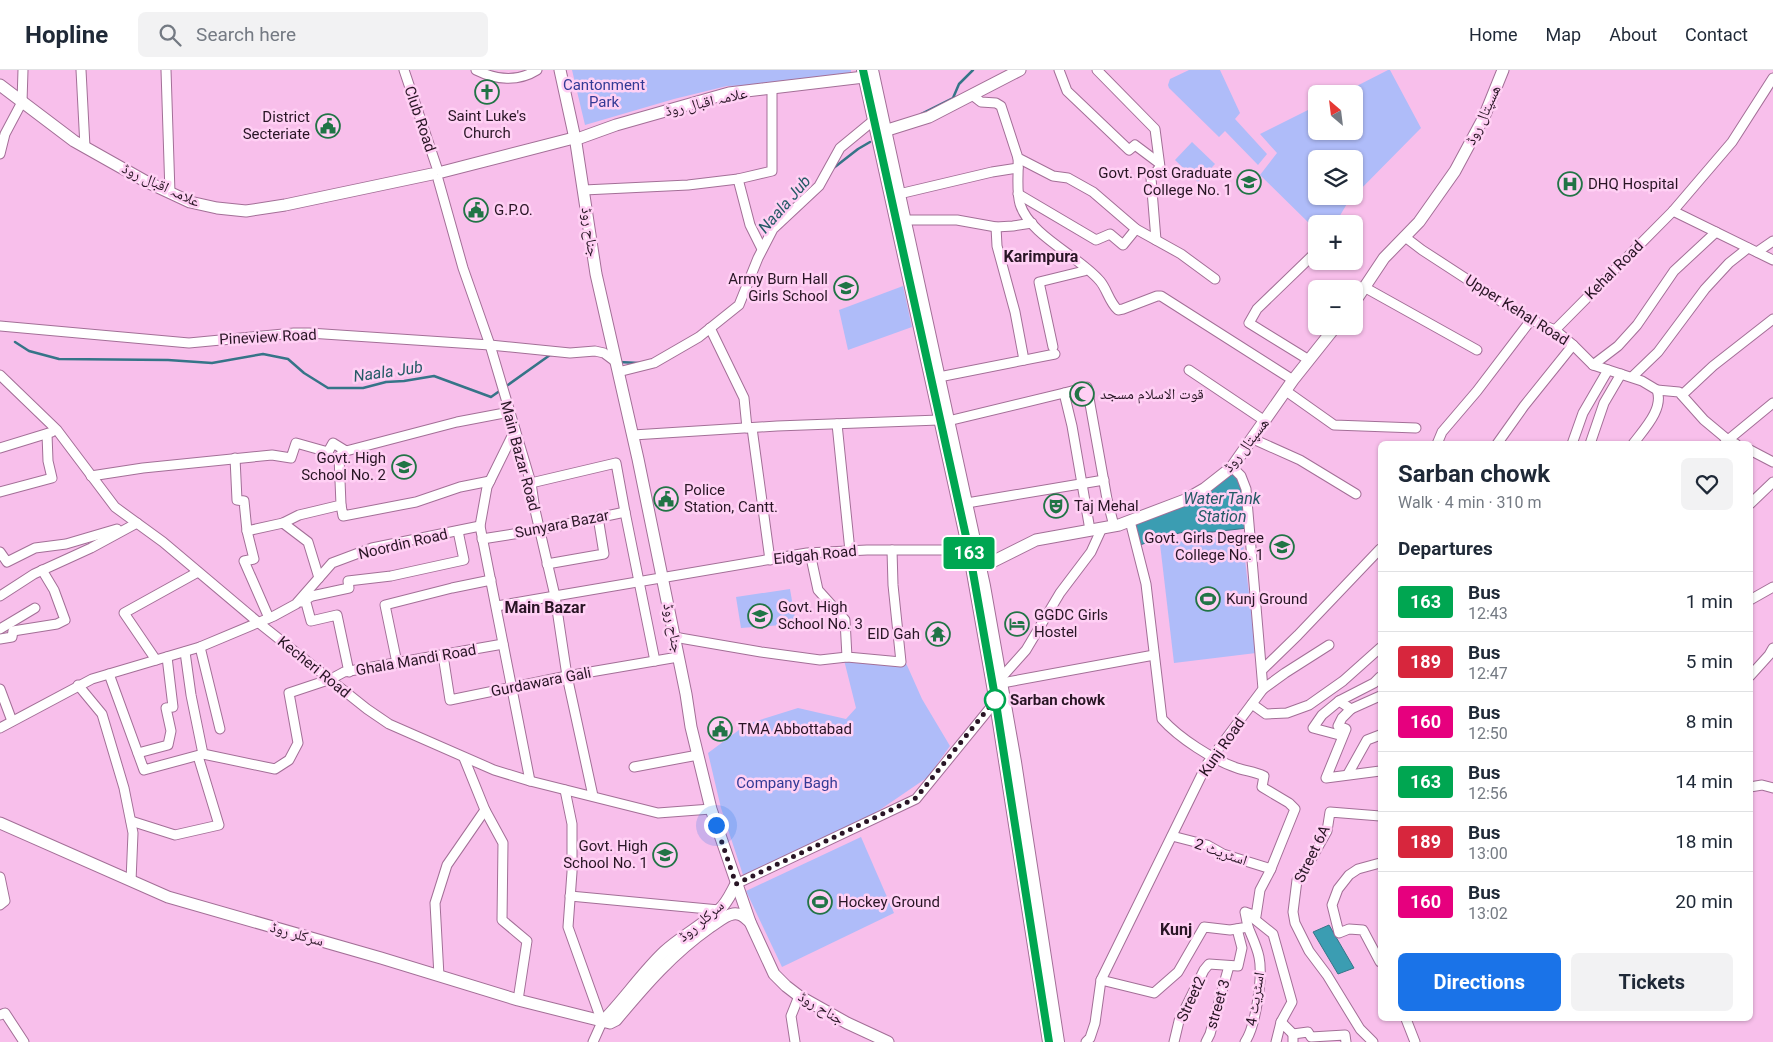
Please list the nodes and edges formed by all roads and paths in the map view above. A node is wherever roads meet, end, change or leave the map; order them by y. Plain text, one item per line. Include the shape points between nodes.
1 (23, 70) edge
2 (81, 70) edge
3 (166, 70) edge
4 (404, 70) edge
5 (476, 70) edge
6 (537, 70) edge
7 (560, 70) edge
8 (1020, 70) edge
9 (1059, 70) edge
10 (1097, 70) edge
11 (1503, 70) edge
12 (867, 72) edge
13 (1773, 78) edge
14 (0, 86) edge
15 (772, 88) junction
16 (972, 95) junction
17 (22, 102) junction
18 (874, 120) junction
19 (881, 132) junction
20 (575, 138) junction
21 (85, 147) junction
22 (0, 154) edge
23 (1018, 158) junction
24 (1159, 163) junction
25 (1018, 168) junction
26 (437, 173) junction
27 (738, 179) junction
28 (584, 190) junction
29 (170, 192) junction
30 (899, 194) junction
31 (1018, 194) junction
32 (1673, 210) junction
33 (905, 220) junction
34 (1032, 223) junction
35 (996, 227) junction
36 (1136, 229) junction
37 (1716, 232) junction
38 (1405, 237) junction
39 (1156, 240) junction
40 (1773, 241) edge
41 (1748, 248) junction
42 (762, 249) junction
43 (1757, 252) junction
44 (1308, 260) edge
45 (1773, 260) edge
46 (1086, 269) junction
47 (1215, 279) dead end
48 (1364, 287) joint
49 (1773, 319) edge
50 (1531, 320) junction
51 (0, 326) edge
52 (710, 328) junction
53 (1555, 330) junction
54 (1329, 335) edge
55 (610, 336) junction
56 (490, 345) junction
57 (1573, 345) junction
58 (1477, 350) dead end
59 (596, 351) junction
60 (1024, 360) junction
61 (1309, 360) junction
62 (1593, 365) junction
63 (617, 367) junction
64 (1190, 370) dead end
65 (1608, 370) junction
66 (1621, 374) junction
67 (0, 375) edge
68 (939, 377) junction
69 (1632, 377) junction
70 (1293, 380) junction
71 (1657, 390) junction
72 (1286, 391) junction
73 (1064, 393) junction
74 (1682, 395) junction
75 (1773, 403) edge
76 (510, 412) junction
77 (944, 420) junction
78 (1265, 421) junction
79 (837, 424) junction
80 (750, 428) junction
81 (1416, 428) dead end
82 (57, 430) junction
83 (515, 430) junction
84 (47, 434) junction
85 (633, 435) junction
86 (1253, 439) junction
87 (1438, 441) edge
88 (1499, 441) edge
89 (1573, 441) edge
90 (1591, 441) edge
91 (1638, 441) edge
92 (1729, 441) edge
93 (1731, 441) edge
94 (0, 448) edge
95 (346, 451) junction
96 (1753, 452) edge
97 (235, 458) junction
98 (1773, 462) edge
99 (1232, 467) junction
100 (92, 476) junction
101 (1104, 480) junction
102 (490, 481) junction
103 (1773, 482) edge
104 (531, 483) junction
105 (1082, 484) junction
106 (0, 492) edge
107 (1356, 494) dead end
108 (1753, 501) edge
109 (967, 503) junction
110 (341, 505) junction
111 (625, 512) junction
112 (598, 517) junction
113 (1130, 521) junction
114 (136, 523) junction
115 (283, 524) junction
116 (480, 526) junction
117 (1114, 526) junction
118 (1096, 529) junction
119 (539, 530) junction
120 (247, 531) junction
121 (458, 531) junction
122 (482, 539) junction
123 (892, 550) junction
124 (969, 550) junction
125 (850, 551) junction
126 (1378, 551) edge
127 (0, 552) edge
128 (810, 553) junction
129 (770, 560) junction
130 (547, 564) junction
131 (980, 565) junction
132 (42, 570) junction
133 (198, 572) junction
134 (319, 578) junction
135 (663, 578) junction
136 (491, 580) junction
137 (640, 582) junction
138 (1773, 588) edge
139 (0, 596) edge
140 (555, 596) junction
141 (1753, 598) edge
142 (305, 600) junction
143 (296, 604) junction
144 (497, 606) junction
145 (35, 608) dead end
146 (270, 618) junction
147 (259, 623) junction
148 (0, 629) edge
149 (674, 637) junction
150 (0, 639) edge
151 (503, 644) junction
152 (1328, 645) dead end
153 (200, 647) junction
154 (1773, 648) edge
155 (1378, 650) edge
156 (185, 652) junction
157 (443, 655) junction
158 (1154, 655) junction
159 (166, 657) junction
160 (678, 657) junction
161 (847, 658) junction
162 (156, 660) junction
163 (655, 661) junction
164 (397, 663) junction
165 (1262, 670) junction
166 (349, 672) junction
167 (1753, 673) edge
168 (109, 674) junction
169 (567, 676) junction
170 (331, 679) junction
171 (1378, 679) edge
172 (1001, 680) junction
173 (78, 685) junction
174 (0, 688) edge
175 (512, 688) junction
176 (1263, 689) junction
177 (1378, 697) edge
178 (1339, 701) junction
179 (995, 702) junction
180 (1252, 704) junction
181 (1351, 709) junction
182 (12, 721) junction
183 (0, 728) edge
184 (220, 729) dead end
185 (1343, 736) junction
186 (1378, 737) edge
187 (138, 752) junction
188 (201, 755) junction
189 (698, 755) junction
190 (1213, 756) junction
191 (464, 758) junction
192 (634, 766) dead end
193 (1378, 771) edge
194 (1348, 774) junction
195 (530, 781) junction
196 (1753, 786) edge
197 (1773, 788) edge
198 (565, 790) junction
199 (593, 796) junction
200 (711, 808) junction
201 (485, 810) junction
202 (1378, 816) edge
203 (131, 821) junction
204 (0, 823) edge
205 (1172, 836) junction
206 (1378, 864) edge
207 (1271, 868) junction
208 (0, 877) edge
209 (131, 881) junction
210 (736, 884) junction
211 (570, 896) junction
212 (0, 905) edge
213 (745, 909) junction
214 (1245, 912) junction
215 (722, 914) junction
216 (750, 922) junction
217 (1248, 927) junction
218 (1237, 929) junction
219 (1378, 958) edge
220 (1229, 966) junction
221 (439, 976) junction
222 (1101, 980) junction
223 (799, 996) junction
224 (518, 1000) junction
225 (0, 1015) edge
226 (1407, 1021) edge
227 (602, 1022) junction
228 (1281, 1022) junction
229 (1293, 1038) edge
230 (1345, 1038) edge
231 (24, 1042) edge
232 (593, 1042) edge
233 (795, 1042) edge
234 (888, 1042) edge
235 (1049, 1042) edge
236 (1058, 1042) edge
237 (1088, 1042) edge
238 (1174, 1042) edge
239 (1206, 1042) edge
240 (1244, 1042) edge
241 (1276, 1042) edge
242 (1373, 1042) edge
243 (1415, 1042) edge

1 - 17 street
2 - 21 street
3 - 29 street
4 - 26 street, Club Road
5 - 6 street via 508,80
7 - 20 main road, جناح روڈ
8 - 16 main road
9 - 24 street via 1067,91 1129,150 1135,145
10 - 24 street via 1155,129
11 - 38 main road, ھسپتال روڈ via 1484,117 1455,171
12 - 15 main road, علامہ اقبال روڈ
12 - 18 highway
12 - 19 highway
13 - 32 street, Kehal Road via 1732,142
14 - 17 main road, علامہ اقبال روڈ
15 - 20 main road, علامہ اقبال روڈ via 729,93
15 - 27 street via 772,171
16 - 19 main road via 929,117
16 - 23 street via 981,102 1000,106
17 - 21 main road, علامہ اقبال روڈ
17 - 22 street via 5,134
18 - 19 highway
18 - 42 street via 840,148 819,186 773,229
19 - 30 highway
19 - 77 highway
20 - 26 main road, علامہ اقبال روڈ
20 - 28 main road, جناح روڈ
21 - 29 main road, علامہ اقبال روڈ
23 - 25 street
23 - 36 street via 1093,192
24 - 39 street via 1160,167 1151,178
25 - 30 street
25 - 31 street
26 - 29 main road, علامہ اقبال روڈ via 246,211 190,202
26 - 56 street, Club Road via 463,268
27 - 28 street
27 - 42 street via 750,225
28 - 55 main road, جناح روڈ via 596,274
30 - 33 highway
31 - 34 street via 1024,214
31 - 36 street via 1096,240 1110,234 1123,245
32 - 37 street
32 - 53 street, Kehal Road
33 - 35 street via 958,220
33 - 68 highway
34 - 35 street
34 - 46 street
35 - 60 street
36 - 39 street
37 - 41 street
37 - 62 street via 1674,271 1637,325 1618,346
38 - 48 main road, ھسپتال روڈ via 1384,258
38 - 50 street, Upper Kehal Road
39 - 47 street
40 - 43 street
41 - 43 street
41 - 69 street via 1705,289 1658,352
42 - 52 street via 739,305
43 - 45 street
44 - 61 street via 1257,309 1249,324
46 - 60 street via 1039,282 1054,350
46 - 70 street via 1099,280 1118,310 1161,296
48 - 58 street
49 - 74 street
50 - 53 street, Upper Kehal Road
50 - 87 street
51 - 56 street, Pineview Road via 189,343 294,333
52 - 63 street via 654,362
52 - 80 street via 744,398
53 - 57 street, Upper Kehal Road
54 - 61 main road, ھسپتال روڈ
55 - 59 street
55 - 63 main road, جناح روڈ
56 - 59 street, Pineview Road via 570,353
56 - 76 street, Main Bazar Road
57 - 62 street, Upper Kehal Road
57 - 88 street
59 - 63 street via 604,353
60 - 68 street
61 - 70 main road, ھسپتال روڈ
62 - 65 street, Upper Kehal Road
63 - 85 main road, جناح روڈ
64 - 78 street
65 - 66 street, Upper Kehal Road
65 - 89 street via 1583,414
66 - 69 street, Upper Kehal Road
66 - 90 street via 1604,403
67 - 82 street, Kecheri Road
68 - 77 highway
69 - 71 street, Upper Kehal Road
70 - 72 main road, ھسپتال روڈ
71 - 74 street, Upper Kehal Road
71 - 91 street via 1658,400 1652,417
72 - 78 main road, ھسپتال روڈ
72 - 81 street via 1334,425
73 - 77 street
73 - 101 street via 1087,387
73 - 105 street
74 - 92 street
75 - 93 street
76 - 83 street, Main Bazar Road
76 - 95 street via 457,422
77 - 79 street
77 - 109 highway
77 - 124 highway
78 - 86 main road, ھسپتال روڈ
79 - 80 street
79 - 125 street
80 - 85 street
80 - 129 street
82 - 84 street
82 - 100 street, Kecheri Road
83 - 102 street
83 - 104 street, Main Bazar Road
84 - 94 street
84 - 106 street via 52,478
85 - 135 main road, جناح روڈ
86 - 99 main road, ھسپتال روڈ
86 - 107 street via 1300,460
95 - 97 street via 333,443 328,452 296,443 290,458 272,455
95 - 110 street via 339,456
96 - 98 street
97 - 100 street
97 - 120 street via 237,500 244,501
99 - 113 main road, ھسپتال روڈ via 1185,500
99 - 165 street via 1241,476 1246,489
100 - 114 street, Kecheri Road via 115,507
101 - 105 street
101 - 117 street
102 - 110 street via 416,502 343,516
102 - 116 street
103 - 108 street
104 - 111 street, Sunyara Bazar via 616,463
104 - 119 street, Main Bazar Road
105 - 109 street
105 - 118 street
109 - 131 highway
110 - 115 street via 298,515
111 - 112 street, Sunyara Bazar
111 - 137 street
112 - 119 street, Sunyara Bazar
112 - 130 street via 604,554
113 - 117 main road, ھسپتال روڈ
113 - 158 street via 1146,584
114 - 127 street via 66,544 35,548 7,562
114 - 132 street
114 - 133 street, Kecheri Road
115 - 120 street
115 - 134 street via 308,542
116 - 121 street, Noordin Road
116 - 122 street
117 - 118 main road, ھسپتال روڈ
118 - 131 main road, ھسپتال روڈ via 1036,540
118 - 172 street via 1091,552 1060,593 1026,650
119 - 122 street, Sunyara Bazar
119 - 130 street, Main Bazar Road
120 - 146 street via 254,559 244,562
121 - 134 street, Noordin Road via 372,548 332,563
121 - 142 street via 464,560 348,582 349,588
122 - 136 street
123 - 124 street, Eidgah Road
123 - 125 street, Eidgah Road
123 - 161 street via 901,662
124 - 179 highway
125 - 128 street, Eidgah Road
126 - 165 street
128 - 129 street, Eidgah Road
128 - 161 street via 818,590 844,620
129 - 135 street, Eidgah Road
130 - 140 street, Main Bazar Road
131 - 172 highway
132 - 139 street
132 - 150 street via 54,590 65,620 13,631 12,637
133 - 147 street, Kecheri Road
133 - 162 street via 124,613
134 - 143 street, Noordin Road
135 - 137 street
135 - 149 main road, جناح روڈ
136 - 144 street
136 - 164 street via 385,606
137 - 140 street
137 - 163 street
138 - 141 street
140 - 144 street
140 - 169 street, Main Bazar Road
142 - 143 street
142 - 166 street via 311,621 337,615
143 - 146 street, Noordin Road
144 - 151 street
145 - 148 street
146 - 147 street, Noordin Road
147 - 153 street, Noordin Road
147 - 170 street, Kecheri Road
149 - 160 main road, جناح روڈ
149 - 161 street via 820,660
151 - 157 street, Ghala Mandi Road
151 - 175 street
152 - 176 street, Kunj Road
153 - 156 street, Noordin Road
153 - 184 street
154 - 167 street
155 - 180 street via 1343,681 1309,705 1287,713 1266,714
156 - 159 street, Noordin Road
156 - 188 street
157 - 164 street, Ghala Mandi Road
157 - 175 street, Gurdawara Gali via 450,700
158 - 172 street
158 - 190 street via 1162,719
159 - 162 street, Noordin Road
159 - 187 street via 173,707 166,708 171,731 168,745
160 - 163 street, Gurdawara Gali
160 - 189 main road, جناح روڈ
162 - 168 street, Noordin Road
163 - 169 street, Gurdawara Gali
164 - 166 street, Ghala Mandi Road
165 - 176 street
166 - 170 street, Ghala Mandi Road
168 - 173 street, Noordin Road
168 - 187 street
169 - 175 street, Gurdawara Gali
169 - 199 street, Main Bazar Road
170 - 188 street, Ghala Mandi Road via 289,693 298,743 289,760 275,769
170 - 191 street, Kecheri Road via 389,724
171 - 178 street
172 - 236 highway
173 - 182 street, Noordin Road
173 - 203 street via 102,714
174 - 182 street
175 - 195 street
176 - 180 street, Kunj Road
177 - 181 street
178 - 181 street
178 - 185 street via 1312,728
179 - 210 street via 916,798
179 - 235 highway
180 - 190 street, Kunj Road
181 - 185 street via 1338,726 1346,729
182 - 183 street, Noordin Road
185 - 194 street via 1326,778
186 - 194 street via 1367,740
187 - 188 street via 144,770
188 - 203 street via 219,825 175,835
189 - 192 street
189 - 200 main road, جناح روڈ
190 - 205 street, Kunj Road
190 - 207 street via 1238,769 1264,776 1262,788 1295,809
191 - 195 street, Kecheri Road
191 - 201 street
193 - 194 street
195 - 198 street, Kecheri Road
196 - 197 street
198 - 199 street, Kecheri Road
198 - 211 street via 572,824
199 - 200 street, Kecheri Road via 658,813
200 - 210 main road, جناح روڈ
201 - 221 street via 447,865 435,903
201 - 224 street via 503,843 502,920 526,941
202 - 242 street, Street 6A via 1330,812 1327,831 1297,880 1293,912 1309,951 1360,1030
203 - 209 street
204 - 209 main road, سرکلر روڈ
205 - 207 street, اسٹریٹ 2
205 - 222 street, Kunj Road
206 - 219 street via 1349,875 1338,889 1332,905 1339,933 1349,929 1363,930
207 - 214 street via 1260,890 1256,916
208 - 212 street via 5,901
209 - 221 main road, سرکلر روڈ via 203,908
210 - 213 main road, جناح روڈ
210 - 215 main road, سرکلر روڈ
211 - 215 street
211 - 227 street via 568,927
213 - 215 main road via 737,907
213 - 216 main road, جناح روڈ
214 - 217 street
214 - 228 street via 1273,934 1292,1002
215 - 216 main road via 741,914
215 - 227 main road, سرکلر روڈ via 685,934 665,952
216 - 223 main road, جناح روڈ via 774,974
217 - 218 street
217 - 240 street, اسٹریٹ 4 via 1259,956 1261,974 1253,1022
218 - 220 street via 1242,948 1238,966
218 - 222 street via 1204,927 1178,972 1154,993
220 - 238 street, Street2 via 1209,964 1204,970 1179,1021
220 - 239 street, street 3
221 - 224 main road, سرکلر روڈ
222 - 237 street, Kunj Road via 1095,1023
223 - 233 street via 791,1016
223 - 234 main road, جناح روڈ
224 - 227 main road, سرکلر روڈ
225 - 231 street via 5,1013
226 - 243 street
227 - 232 street
228 - 229 street
228 - 241 street
229 - 230 street via 1308,1032 1311,1037

